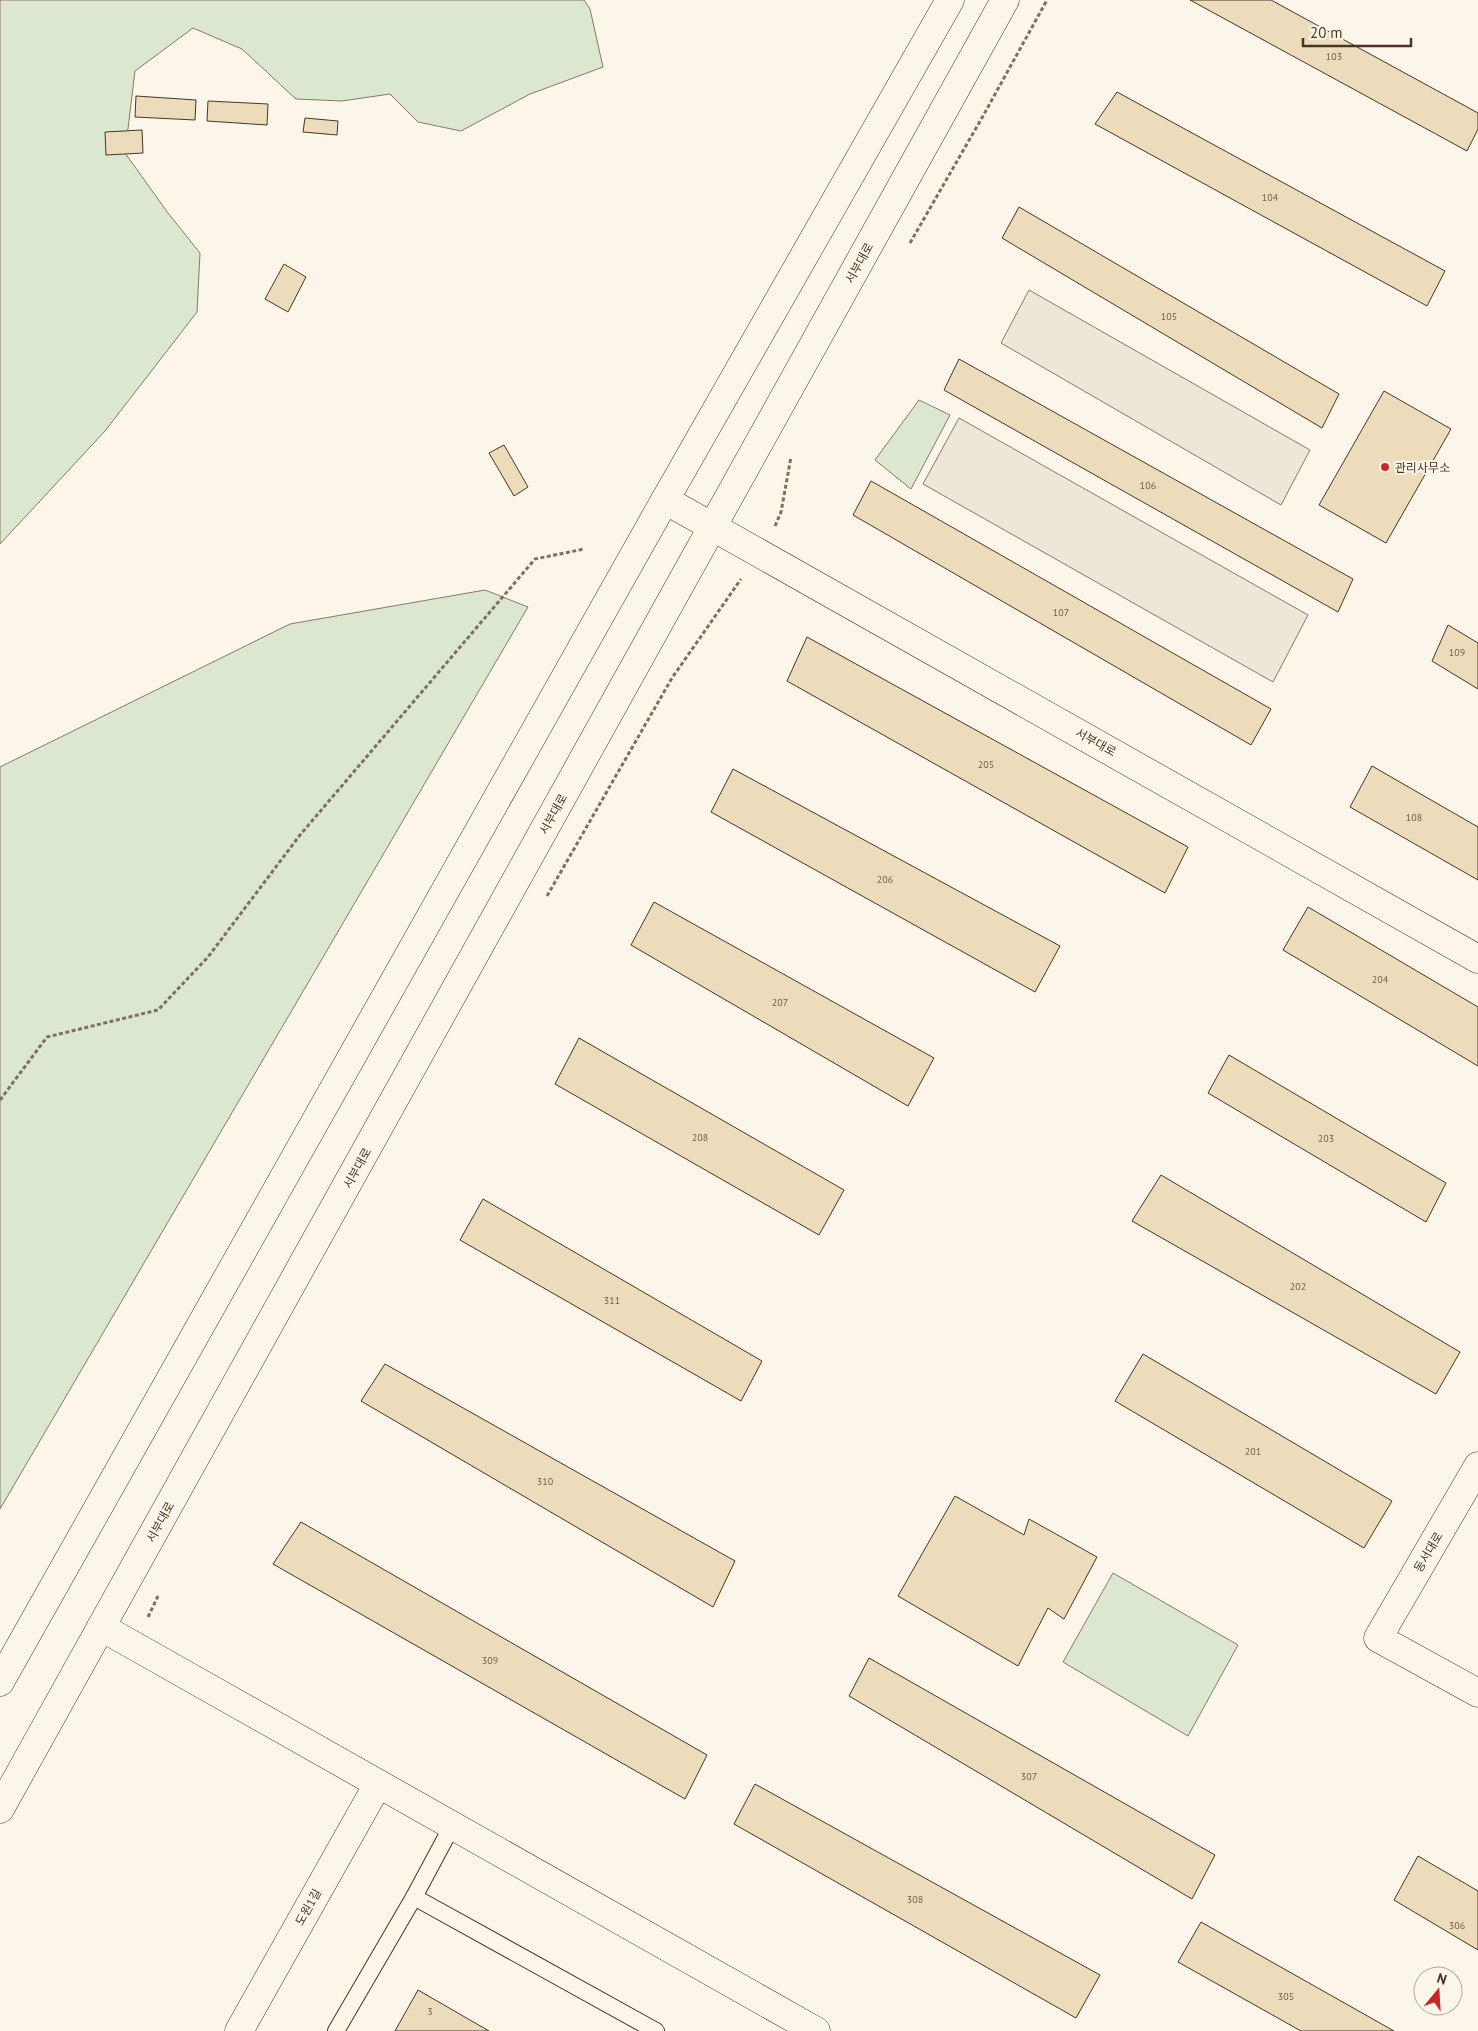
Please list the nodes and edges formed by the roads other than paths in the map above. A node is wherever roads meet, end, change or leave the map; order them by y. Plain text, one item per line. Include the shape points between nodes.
1 (950, 0) edge
2 (1005, 0) edge
3 (665, 500) junction
4 (713, 527) junction
5 (1478, 959) edge
6 (1478, 1466) edge
7 (101, 1627) junction
8 (0, 1682) edge
9 (1478, 1693) edge
10 (378, 1784) junction
11 (0, 1809) edge
12 (452, 1826) junction
13 (414, 1897) junction
14 (239, 2031) edge
15 (336, 2031) edge
16 (656, 2031) edge
17 (816, 2031) edge

1 - 3 main road
2 - 4 main road, 서부대로
3 - 4 main road, 서부대로
3 - 8 main road
4 - 5 main road, 서부대로
4 - 7 main road, 서부대로
6 - 9 main road, 동서대로 via 1378,1638
7 - 10 main road
7 - 11 main road, 서부대로
10 - 12 main road
10 - 14 main road, 도원1길
12 - 13 lane
12 - 17 main road
13 - 15 lane
13 - 16 lane

